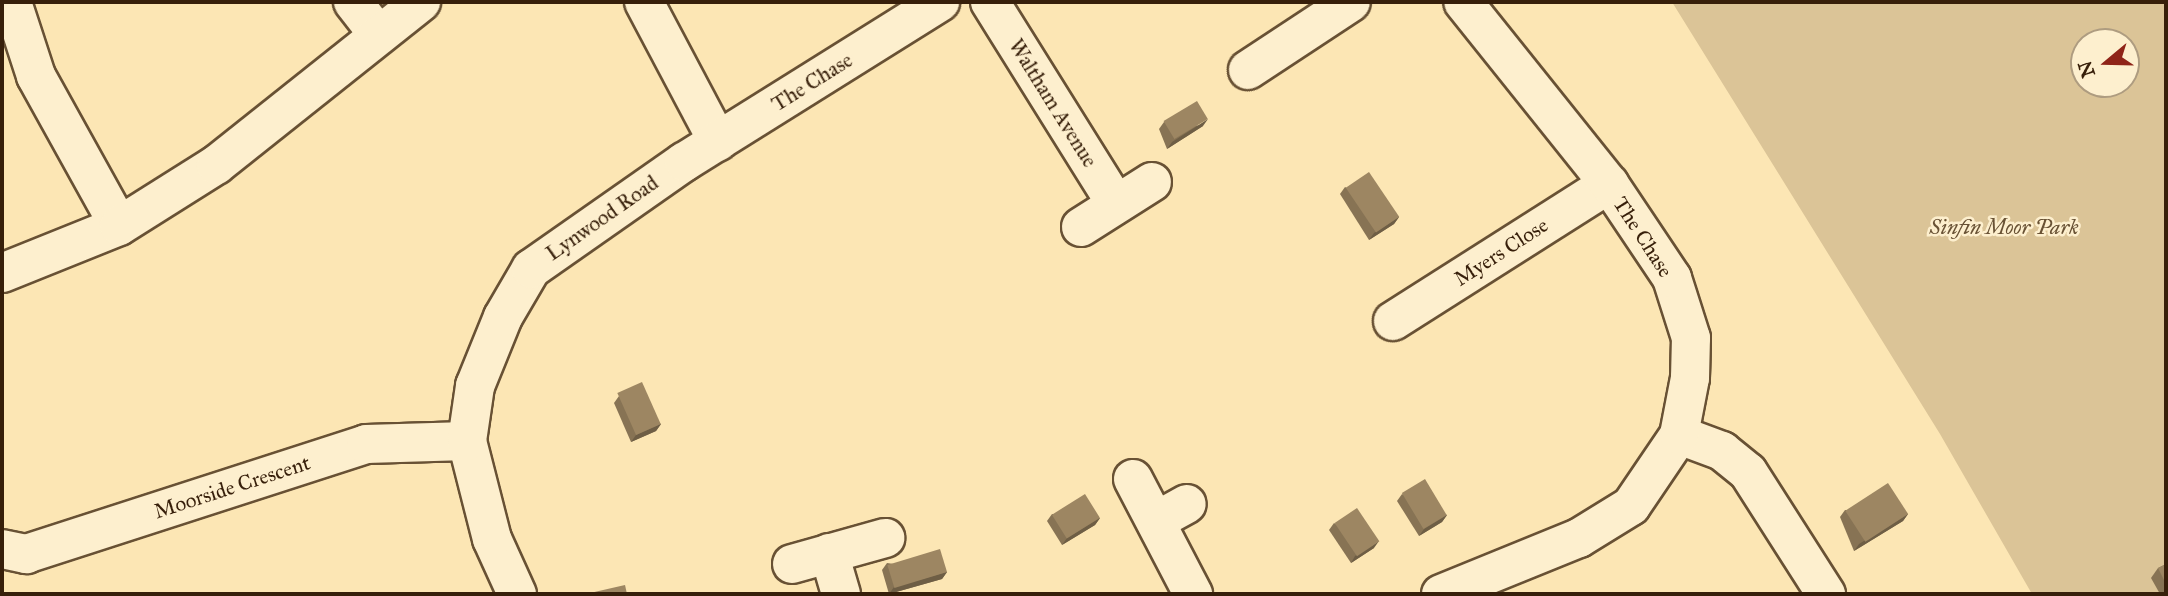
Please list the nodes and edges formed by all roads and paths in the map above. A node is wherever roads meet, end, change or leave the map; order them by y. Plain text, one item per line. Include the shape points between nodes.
1 (12, 2) edge
2 (353, 2) edge
3 (421, 2) edge
4 (644, 2) edge
5 (940, 2) edge
6 (990, 2) edge
7 (1351, 2) edge
8 (1463, 2) edge
9 (377, 33) junction
10 (1248, 70) dead end
11 (718, 142) junction
12 (684, 162) joint
13 (1152, 182) dead end
14 (1609, 184) junction
15 (1116, 204) junction
16 (119, 226) junction
17 (1080, 227) dead end
18 (2, 272) edge
19 (1393, 321) dead end
20 (1679, 435) junction
21 (467, 441) junction
22 (1133, 479) dead end
23 (885, 538) dead end
24 (2, 549) edge
25 (829, 553) junction
26 (792, 564) dead end
27 (517, 594) edge
28 (841, 594) edge
29 (1193, 594) edge
30 (1441, 594) edge
31 (1826, 594) edge

1 - 16 street via 36,76
2 - 9 street
3 - 9 street
4 - 11 street
5 - 11 street, The Chase
6 - 15 street, Waltham Avenue
7 - 10 street
8 - 14 street, The Chase
9 - 16 street via 216,165
11 - 12 street, The Chase
12 - 21 street, Lynwood Road via 531,269 503,317 475,386
13 - 15 street
14 - 19 street, Myers Close
14 - 20 street, The Chase via 1672,278 1691,338 1690,378
15 - 17 street
16 - 18 street
20 - 30 street, The Chase via 1631,506 1580,538
20 - 31 street via 1722,452 1748,472
21 - 24 street, Moorside Crescent via 366,444 26,554
21 - 27 street, Lynwood Road via 492,539
22 - 29 street via 1172,512
23 - 25 street
25 - 26 street
25 - 28 street

